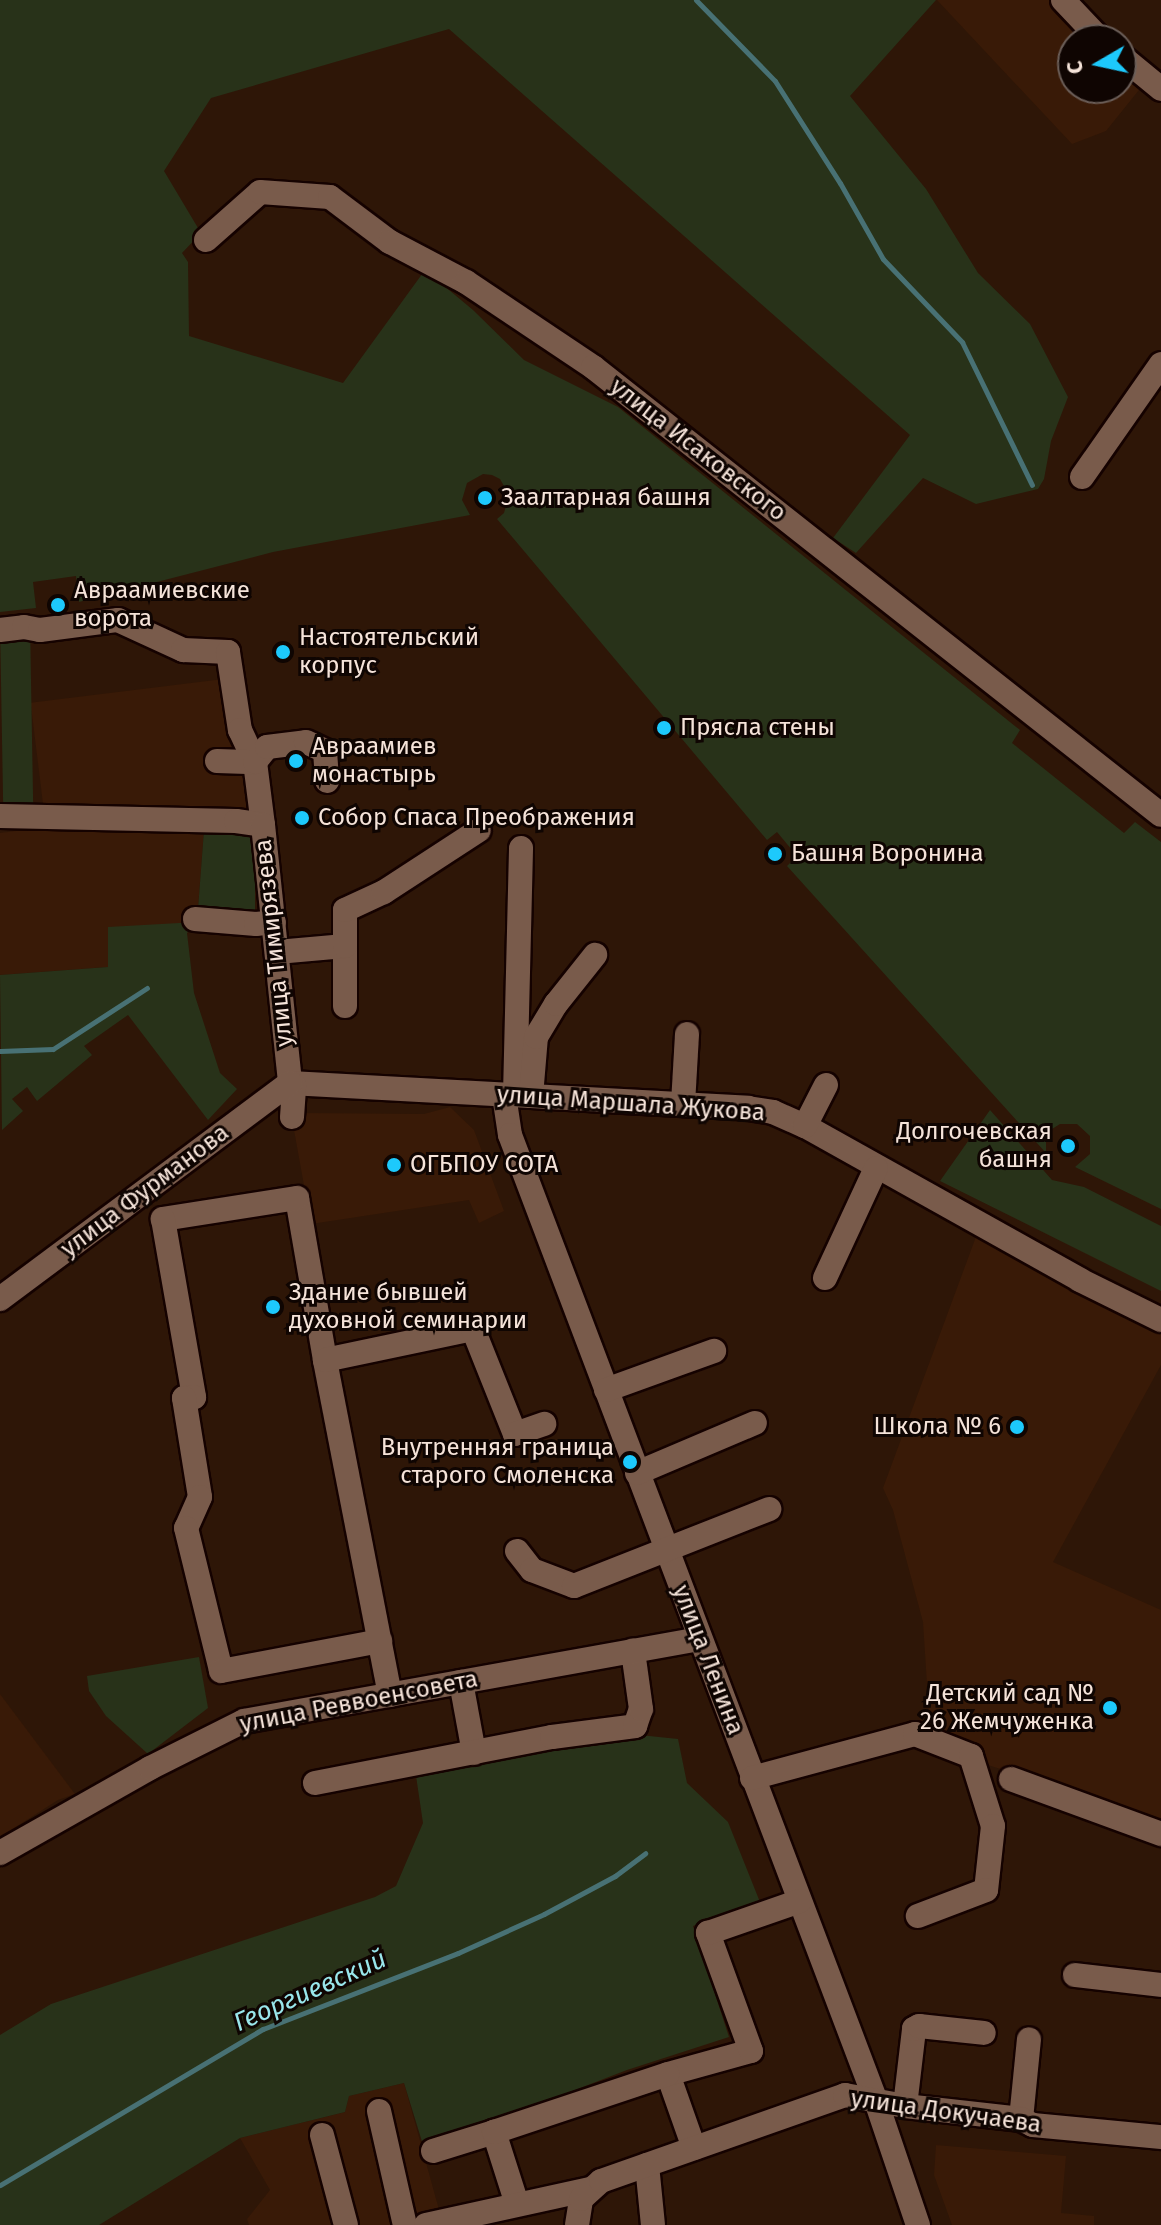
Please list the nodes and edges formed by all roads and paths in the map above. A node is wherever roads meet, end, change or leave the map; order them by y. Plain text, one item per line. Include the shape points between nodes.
1 (1063, 0) edge
2 (1086, 24) edge
3 (1137, 69) edge
4 (1161, 89) edge
5 (206, 240) dead end
6 (1161, 364) edge
7 (1082, 477) dead end
8 (0, 630) edge
9 (217, 761) dead end
10 (255, 762) junction
11 (327, 781) dead end
12 (1161, 815) edge
13 (0, 816) edge
14 (263, 825) junction
15 (479, 830) dead end
16 (521, 848) dead end
17 (195, 919) dead end
18 (274, 922) junction
19 (345, 946) junction
20 (277, 952) junction
21 (595, 955) dead end
22 (345, 1006) dead end
23 (687, 1034) dead end
24 (292, 1084) junction
25 (826, 1085) dead end
26 (517, 1095) junction
27 (683, 1104) junction
28 (292, 1117) dead end
29 (805, 1126) junction
30 (876, 1168) junction
31 (825, 1278) dead end
32 (0, 1299) edge
33 (1161, 1320) edge
34 (714, 1351) dead end
35 (325, 1360) junction
36 (606, 1390) junction
37 (755, 1423) dead end
38 (544, 1424) dead end
39 (637, 1473) junction
40 (769, 1509) dead end
41 (517, 1551) dead end
42 (667, 1552) junction
43 (699, 1639) junction
44 (380, 1641) junction
45 (633, 1651) junction
46 (461, 1682) junction
47 (390, 1695) junction
48 (474, 1753) junction
49 (752, 1778) junction
50 (1011, 1779) dead end
51 (315, 1783) dead end
52 (1161, 1834) edge
53 (0, 1853) edge
54 (800, 1901) junction
55 (918, 1916) dead end
56 (1075, 1975) dead end
57 (1161, 1985) edge
58 (984, 2033) dead end
59 (1029, 2039) dead end
60 (668, 2074) junction
61 (876, 2101) junction
62 (905, 2106) junction
63 (379, 2111) dead end
64 (1021, 2119) junction
65 (494, 2132) junction
66 (322, 2135) dead end
67 (1161, 2137) edge
68 (694, 2148) junction
69 (433, 2151) dead end
70 (647, 2165) junction
71 (596, 2185) junction
72 (517, 2204) junction
73 (485, 2218) edge
74 (346, 2225) edge
75 (405, 2225) edge
76 (426, 2225) edge
77 (577, 2225) edge
78 (653, 2225) edge
79 (918, 2225) edge

1 - 2 street
3 - 4 street
5 - 12 street, улица Исаковского via 260,192 330,197 390,242 466,282 593,367
6 - 7 street
8 - 10 street via 118,620 183,650 228,652 240,730
9 - 10 street
10 - 11 street via 267,747 306,742 325,751
10 - 14 street
13 - 14 street, улица Тимирязева
14 - 18 street, улица Тимирязева
15 - 19 street via 384,892 345,910
16 - 26 street
17 - 18 street
18 - 20 street, улица Тимирязева
19 - 20 street
19 - 22 street
20 - 24 street, улица Тимирязева
21 - 26 street via 536,1037
23 - 27 street
24 - 26 street, улица Маршала Жукова
24 - 28 street, улица Тимирязева
24 - 32 street, улица Фурманова
25 - 29 street
26 - 27 street, улица Маршала Жукова
26 - 36 street, улица Ленина via 510,1135
27 - 29 street, улица Маршала Жукова via 760,1109
29 - 30 street, улица Маршала Жукова
30 - 31 street
30 - 33 street, улица Маршала Жукова
34 - 36 street
35 - 38 street via 473,1329 515,1434
35 - 44 street
35 - 44 street via 297,1198 163,1219 194,1397 184,1398 200,1497 186,1528 221,1671
36 - 39 street, улица Ленина
37 - 39 street
39 - 42 street, улица Ленина
40 - 42 street
41 - 42 street via 532,1570 574,1586
42 - 43 street, улица Ленина
43 - 45 street, улица Реввоенсовета
43 - 49 street, улица Ленина
44 - 47 street
45 - 46 street, улица Реввоенсовета
45 - 48 street via 641,1709 635,1726
46 - 47 street, улица Реввоенсовета
46 - 48 street
47 - 53 street, улица Реввоенсовета via 244,1721
48 - 51 street
49 - 54 street, улица Ленина
49 - 55 street via 915,1734 971,1756 993,1826 986,1890
50 - 52 street
54 - 60 street via 708,1933 751,2051
54 - 61 street, улица Ленина
56 - 57 street
58 - 62 street via 914,2029
59 - 64 street
60 - 65 street
60 - 68 street
61 - 62 street, улица Докучаева
61 - 68 street, улица Докучаева via 845,2095
61 - 79 street, улица Ленина
62 - 64 street, улица Докучаева
63 - 75 street
64 - 67 street, улица Докучаева via 1033,2125
65 - 69 street
65 - 72 street
66 - 74 street
68 - 70 street, улица Докучаева
70 - 71 street, улица Докучаева
70 - 78 street
71 - 72 street, улица Докучаева
71 - 77 street via 581,2199
72 - 73 street, улица Докучаева
73 - 76 street, улица Докучаева

